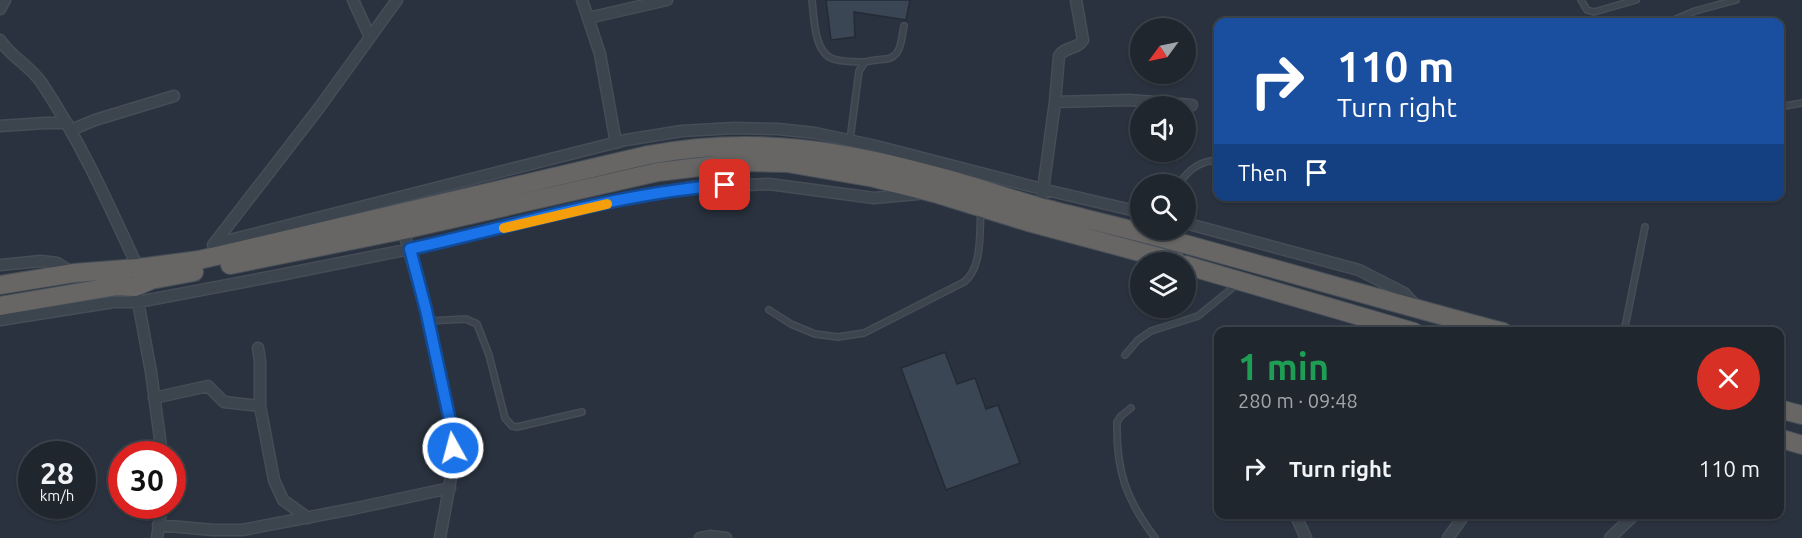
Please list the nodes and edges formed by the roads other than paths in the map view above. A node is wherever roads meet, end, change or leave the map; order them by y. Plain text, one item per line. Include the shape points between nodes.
1 (4, 0) edge
2 (353, 0) edge
3 (397, 0) edge
4 (582, 0) edge
5 (667, 0) edge
6 (812, 0) edge
7 (1076, 0) edge
8 (1581, 0) edge
9 (1636, 0) edge
10 (1736, 0) edge
11 (0, 9) edge
12 (588, 18) junction
13 (1680, 18) edge
14 (904, 26) dead end
15 (370, 37) junction
16 (0, 40) edge
17 (865, 62) junction
18 (174, 96) dead end
19 (1130, 100) edge
20 (1055, 102) junction
21 (1802, 103) edge
22 (1784, 106) edge
23 (0, 126) edge
24 (69, 127) junction
25 (850, 140) junction
26 (616, 143) junction
27 (1214, 161) edge
28 (1185, 174) edge
29 (933, 193) junction
30 (981, 207) junction
31 (1040, 207) junction
32 (1130, 212) edge
33 (1196, 226) edge
34 (1645, 227) dead end
35 (403, 230) junction
36 (214, 244) junction
37 (410, 249) junction
38 (1152, 252) edge
39 (199, 260) junction
40 (0, 265) edge
41 (1196, 268) edge
42 (74, 273) junction
43 (1240, 282) junction
44 (0, 285) edge
45 (137, 286) junction
46 (0, 306) edge
47 (769, 310) dead end
48 (1420, 310) junction
49 (0, 320) edge
50 (428, 321) junction
51 (1397, 327) edge
52 (1484, 327) edge
53 (1625, 327) edge
54 (258, 348) dead end
55 (1125, 355) dead end
56 (154, 398) junction
57 (260, 406) junction
58 (1131, 408) dead end
59 (1784, 410) edge
60 (582, 412) dead end
61 (1802, 415) edge
62 (1784, 440) edge
63 (160, 441) edge
64 (1802, 445) edge
65 (450, 488) junction
66 (308, 518) junction
67 (160, 519) edge
68 (1297, 519) edge
69 (1461, 519) edge
70 (1630, 519) edge
71 (159, 525) junction
72 (209, 534) edge
73 (158, 538) edge
74 (440, 538) edge
75 (700, 538) edge
76 (726, 538) edge
77 (1155, 538) edge
78 (1306, 538) edge
79 (1448, 538) edge
80 (1610, 538) edge

1 - 11 street
2 - 15 street
3 - 15 street
4 - 12 street
5 - 12 street
6 - 17 lane via 819,45 824,53 839,60
7 - 20 street via 1083,40 1059,56
8 - 9 lane via 1587,10 1594,12
10 - 13 lane
12 - 26 street via 600,54
14 - 17 lane via 896,54 889,59
15 - 36 street
16 - 24 street via 30,69
17 - 25 lane via 859,71
18 - 24 street
19 - 20 street
20 - 31 street
21 - 22 lane
23 - 24 street via 45,123
24 - 45 street via 107,201
25 - 26 street via 777,129 734,128 682,131
25 - 31 street
26 - 36 street
27 - 28 lane via 1203,162
29 - 30 highway
29 - 35 highway via 797,164 741,162 658,172
29 - 37 street via 874,198 770,184 693,187
30 - 31 highway
30 - 47 lane via 971,276 864,333 838,337 815,334
31 - 32 street
31 - 38 highway
31 - 39 highway via 835,152 727,144 648,155
31 - 48 highway
33 - 48 street via 1359,270 1404,293
34 - 53 lane
35 - 37 street
35 - 45 highway
36 - 39 street
37 - 45 street
37 - 50 street
39 - 45 highway
40 - 42 street via 41,261 57,263
41 - 43 highway
42 - 44 highway
42 - 45 highway
43 - 51 highway
43 - 55 lane via 1198,316 1150,331
45 - 46 highway
45 - 49 street via 114,302
45 - 56 street
48 - 52 highway
50 - 60 lane via 466,319 477,324 505,418 512,426
50 - 65 street via 453,436
54 - 57 street
56 - 57 street via 208,386 224,402
56 - 63 street
57 - 66 street via 278,492
58 - 77 lane via 1117,422 1122,481
59 - 61 highway
62 - 64 highway
65 - 66 street
65 - 74 street
66 - 72 street
67 - 71 street
68 - 78 street
69 - 79 street
70 - 80 street
71 - 72 street
71 - 73 street
75 - 76 street

